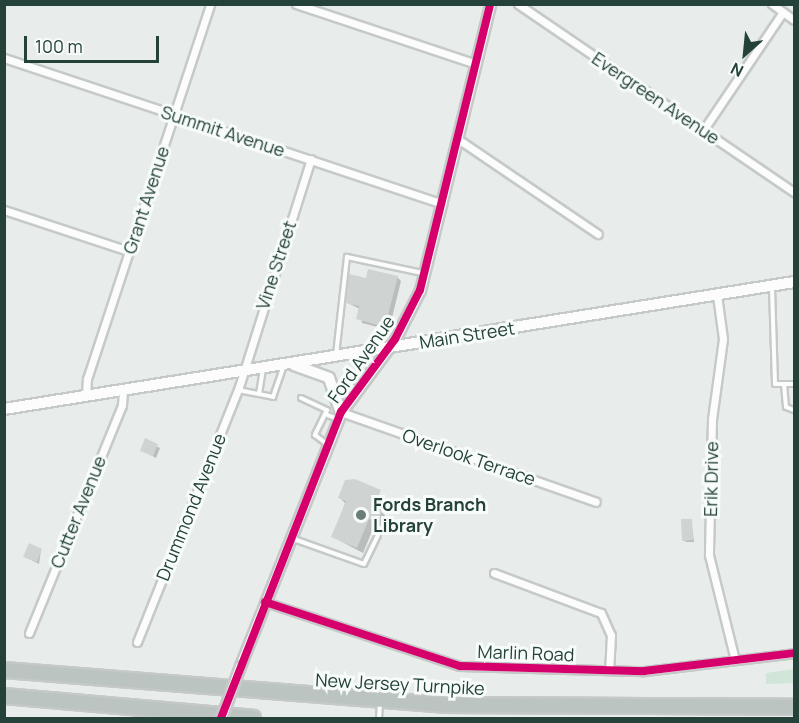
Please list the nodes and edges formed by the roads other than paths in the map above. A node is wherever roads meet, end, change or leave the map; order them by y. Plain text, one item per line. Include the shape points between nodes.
1 (210, 4) edge
2 (296, 4) edge
3 (490, 4) edge
4 (518, 4) edge
5 (772, 4) edge
6 (783, 12) junction
7 (795, 20) edge
8 (4, 58) edge
9 (476, 64) junction
10 (174, 115) junction
11 (704, 129) junction
12 (458, 139) junction
13 (311, 159) junction
14 (795, 192) edge
15 (442, 204) junction
16 (4, 210) edge
17 (598, 234) dead end
18 (129, 251) junction
19 (425, 274) junction
20 (791, 283) edge
21 (772, 286) junction
22 (717, 295) junction
23 (389, 348) junction
24 (336, 356) junction
25 (284, 364) junction
26 (263, 368) junction
27 (243, 371) junction
28 (784, 384) junction
29 (795, 384) edge
30 (123, 390) junction
31 (238, 390) junction
32 (259, 394) junction
33 (86, 396) junction
34 (301, 398) dead end
35 (4, 409) edge
36 (795, 410) edge
37 (325, 414) junction
38 (340, 416) junction
39 (328, 444) junction
40 (596, 502) dead end
41 (378, 536) dead end
42 (290, 538) junction
43 (494, 573) dead end
44 (265, 602) junction
45 (29, 633) dead end
46 (137, 642) dead end
47 (795, 652) edge
48 (735, 660) junction
49 (4, 670) edge
50 (609, 670) junction
51 (4, 696) edge
52 (380, 701) junction
53 (795, 707) edge
54 (221, 718) edge
55 (253, 718) edge
56 (379, 718) edge

1 - 10 street, Grant Avenue
2 - 9 street
3 - 9 street, Ford Avenue
4 - 11 street, Evergreen Avenue
5 - 6 street
6 - 7 street
6 - 11 street
8 - 10 street, Summit Avenue
9 - 12 street, Ford Avenue
10 - 13 street, Summit Avenue
10 - 18 street, Grant Avenue
11 - 14 street, Evergreen Avenue
12 - 15 street, Ford Avenue
12 - 17 street
13 - 15 street, Summit Avenue
13 - 27 street, Vine Street
15 - 19 street, Ford Avenue
16 - 18 street
18 - 33 street, Grant Avenue
19 - 23 street, Ford Avenue
19 - 24 lane via 347,257
20 - 21 main road, Main Street
21 - 22 main road, Main Street
21 - 28 lane via 775,384
22 - 23 main road, Main Street
22 - 48 street, Erik Drive via 723,349 712,419 709,555
23 - 24 main road, Main Street
23 - 38 street, Ford Avenue
24 - 25 main road, Main Street
25 - 26 main road, Main Street
25 - 32 lane via 273,397
25 - 38 main road via 329,378
26 - 27 main road, Main Street
26 - 32 lane
27 - 30 main road, Main Street
27 - 31 street, Drummond Avenue
28 - 29 lane
28 - 36 lane via 786,407
30 - 33 main road, Main Street
30 - 45 street, Cutter Avenue via 122,405
31 - 32 lane
31 - 46 street, Drummond Avenue
33 - 35 main road, Main Street
34 - 37 lane via 327,410
37 - 38 lane
37 - 39 lane via 315,435
38 - 39 street, Ford Avenue
38 - 40 street, Overlook Terrace
39 - 42 street, Ford Avenue
41 - 42 lane via 364,564
42 - 44 street, Ford Avenue
43 - 50 street via 601,613 611,635
44 - 50 street, Marlin Road via 440,663
44 - 54 street, Ford Avenue, bridge
47 - 48 street, Marlin Road
48 - 50 street, Marlin Road
49 - 52 highway, New Jersey Turnpike
51 - 55 highway
52 - 53 highway, New Jersey Turnpike via 614,709
52 - 56 lane

